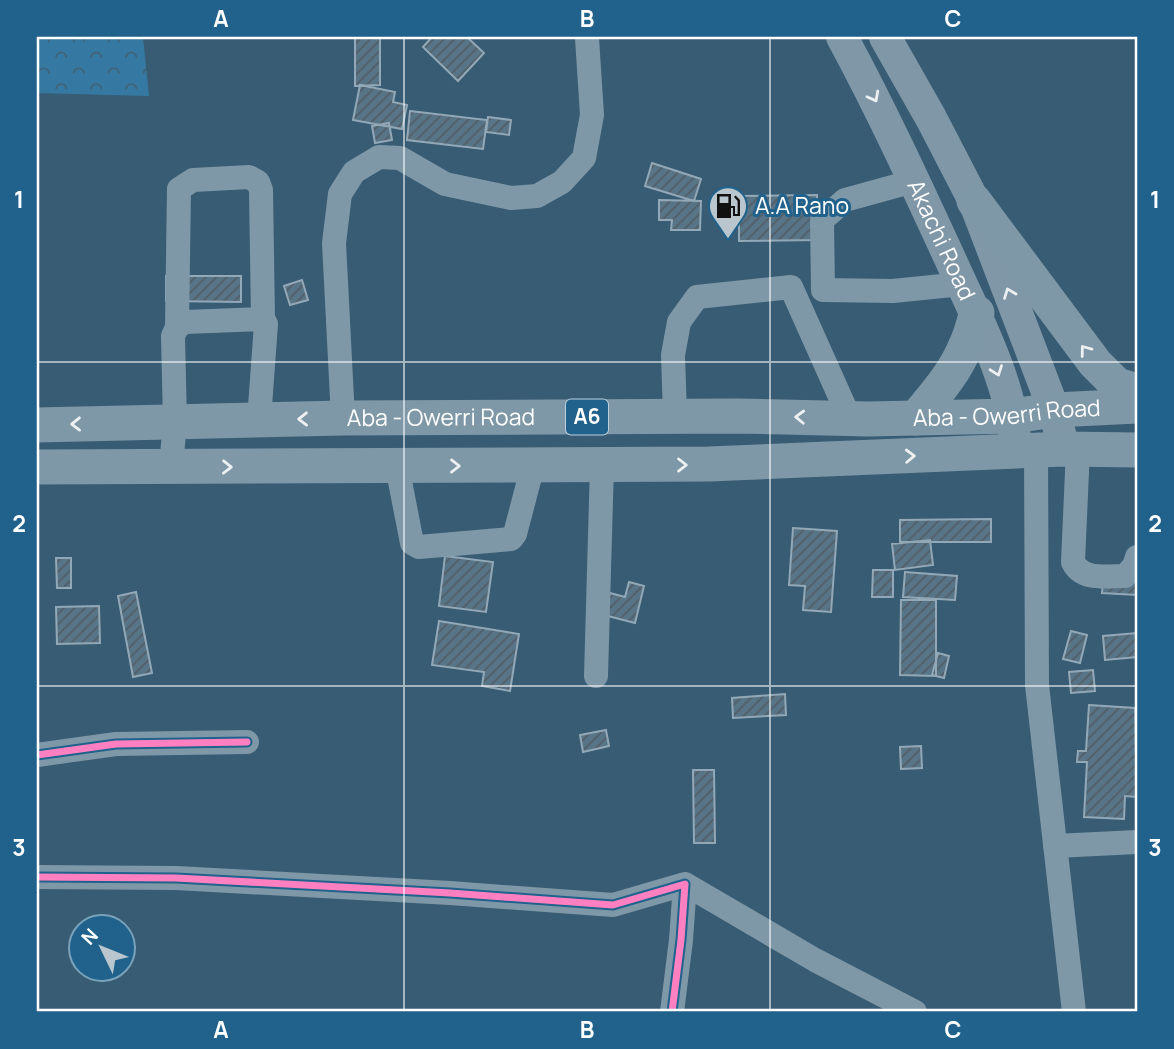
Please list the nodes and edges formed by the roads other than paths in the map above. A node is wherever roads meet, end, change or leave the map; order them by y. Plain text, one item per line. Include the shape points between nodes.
1 (842, 37) edge
2 (885, 37) edge
3 (587, 38) edge
4 (914, 181) junction
5 (974, 201) junction
6 (791, 287) junction
7 (823, 290) junction
8 (969, 299) junction
9 (263, 319) junction
10 (177, 327) junction
11 (1137, 391) edge
12 (1137, 406) edge
13 (1054, 410) junction
14 (675, 416) junction
15 (1013, 416) junction
16 (343, 418) junction
17 (916, 418) junction
18 (850, 419) junction
19 (259, 420) junction
20 (174, 422) junction
21 (37, 425) edge
22 (1049, 450) junction
23 (1137, 450) edge
24 (602, 465) junction
25 (171, 466) junction
26 (397, 466) junction
27 (533, 466) junction
28 (37, 467) edge
29 (1137, 557) edge
30 (596, 676) dead end
31 (247, 742) dead end
32 (37, 755) edge
33 (1137, 842) edge
34 (1055, 846) junction
35 (37, 877) edge
36 (685, 884) junction
37 (672, 1012) edge
38 (915, 1012) edge
39 (1074, 1012) edge

1 -> 4 main road, Akachi Road
2 - 5 main road, Akachi Road
3 - 16 street via 592,115 584,158 562,182 537,196 511,198 444,184 400,158 379,157 354,172 340,194 334,243
4 - 7 street via 845,200 822,219
4 - 8 main road, Akachi Road
11 -> 5 highway via 1117,384 1095,363
13 -> 5 main road, Akachi Road
6 - 7 street
6 - 14 street via 696,297 679,322 673,355
6 - 18 street
7 - 8 street
8 -> 15 main road, Akachi Road
8 - 17 highway via 967,343 944,384
9 - 10 street via 185,322
9 - 10 street via 258,182 249,177 193,180 179,189
9 - 19 street
10 - 20 street via 173,336
12 - 13 highway, Aba - Owerri Road / A6
13 - 15 highway, Aba - Owerri Road / A6
13 - 22 main road, Akachi Road
14 - 16 highway, Aba - Owerri Road / A6
18 -> 14 highway, Aba - Owerri Road / A6
15 - 17 highway, Aba - Owerri Road / A6
15 - 22 main road, Akachi Road
16 -> 19 highway, Aba - Owerri Road / A6
17 - 18 highway, Aba - Owerri Road / A6
19 - 20 highway, Aba - Owerri Road / A6
20 -> 21 highway, Aba - Owerri Road / A6
20 - 25 street
22 - 23 highway, Aba - Owerri Road / A6
24 -> 22 highway, Aba - Owerri Road / A6
22 - 29 street via 1077,571 1088,576 1125,576
22 - 34 street via 1037,685
24 - 27 highway, Aba - Owerri Road / A6
24 - 30 street
25 -> 26 highway, Aba - Owerri Road / A6
25 - 28 highway, Aba - Owerri Road / A6
26 -> 27 highway, Aba - Owerri Road / A6
26 - 27 street via 412,543 419,547 511,539
31 - 32 street via 116,744
33 - 34 street
34 - 39 street
35 - 36 street via 176,878 613,905
36 - 37 street
36 - 38 street

